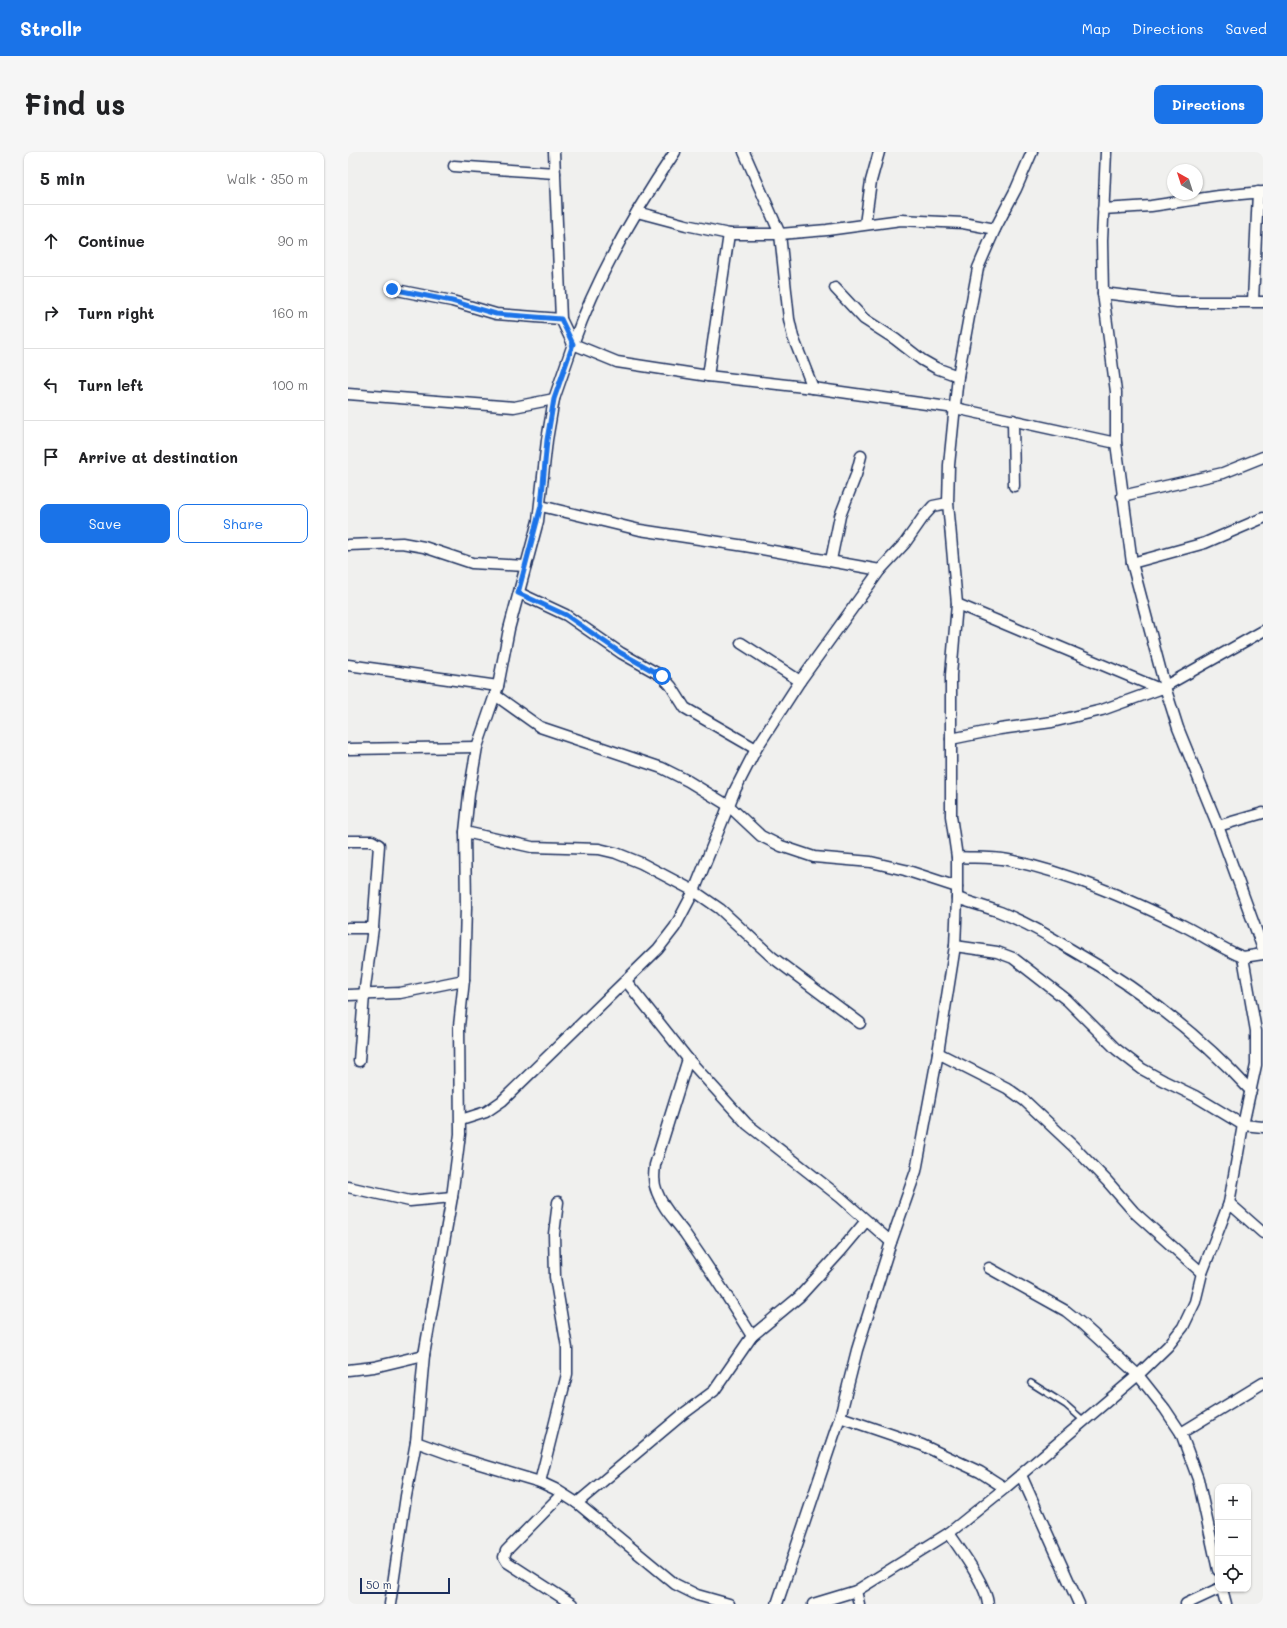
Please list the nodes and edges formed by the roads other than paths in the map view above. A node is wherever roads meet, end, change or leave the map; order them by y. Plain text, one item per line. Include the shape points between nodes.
1 (554, 152) edge
2 (675, 152) edge
3 (744, 152) edge
4 (879, 152) edge
5 (1032, 152) edge
6 (1106, 152) edge
7 (454, 166) dead end
8 (555, 173) junction
9 (1261, 192) edge
10 (1103, 210) junction
11 (637, 212) junction
12 (865, 224) junction
13 (995, 229) junction
14 (729, 234) junction
15 (780, 234) junction
16 (835, 288) dead end
17 (392, 289) dead end
18 (1103, 293) junction
19 (1258, 302) edge
20 (561, 319) junction
21 (573, 344) junction
22 (708, 376) junction
23 (958, 376) junction
24 (813, 388) junction
25 (348, 394) edge
26 (554, 399) junction
27 (955, 408) junction
28 (1013, 420) junction
29 (1116, 443) junction
30 (861, 456) dead end
31 (1263, 457) edge
32 (1014, 486) dead end
33 (1122, 496) junction
34 (948, 503) junction
35 (541, 506) junction
36 (1263, 518) edge
37 (348, 545) edge
38 (831, 560) junction
39 (1132, 564) junction
40 (526, 566) junction
41 (880, 570) junction
42 (518, 593) junction
43 (957, 604) junction
44 (1263, 631) edge
45 (741, 643) dead end
46 (348, 665) edge
47 (800, 681) junction
48 (1163, 688) junction
49 (497, 690) junction
50 (951, 739) junction
51 (477, 747) junction
52 (348, 749) edge
53 (756, 749) junction
54 (728, 806) junction
55 (1263, 813) edge
56 (1218, 826) junction
57 (465, 832) junction
58 (348, 841) edge
59 (957, 857) junction
60 (694, 891) junction
61 (957, 892) junction
62 (348, 928) edge
63 (373, 928) junction
64 (955, 946) junction
65 (1263, 949) edge
66 (1263, 954) edge
67 (1243, 957) junction
68 (464, 980) junction
69 (626, 980) junction
70 (348, 995) edge
71 (364, 995) junction
72 (860, 1023) dead end
73 (938, 1053) junction
74 (688, 1058) junction
75 (359, 1061) dead end
76 (1251, 1091) junction
77 (461, 1120) junction
78 (1243, 1125) junction
79 (1263, 1128) edge
80 (348, 1187) edge
81 (452, 1197) junction
82 (558, 1202) dead end
83 (1229, 1203) junction
84 (866, 1221) junction
85 (1263, 1233) edge
86 (891, 1242) junction
87 (989, 1268) dead end
88 (1202, 1273) junction
89 (752, 1336) junction
90 (424, 1354) junction
91 (348, 1370) edge
92 (1138, 1375) junction
93 (1032, 1383) dead end
94 (1263, 1383) edge
95 (840, 1417) junction
96 (1084, 1421) junction
97 (1181, 1433) junction
98 (416, 1442) junction
99 (1020, 1475) junction
100 (540, 1482) junction
101 (1005, 1488) junction
102 (562, 1494) junction
103 (577, 1503) junction
104 (950, 1533) junction
105 (1215, 1556) edge
106 (1215, 1590) edge
107 (856, 1591) junction
108 (1223, 1592) edge
109 (390, 1604) edge
110 (572, 1604) edge
111 (729, 1604) edge
112 (777, 1604) edge
113 (813, 1604) edge
114 (859, 1604) edge
115 (988, 1604) edge
116 (1079, 1604) edge
117 (1186, 1604) edge
118 (1226, 1604) edge

1 - 8 street
2 - 11 street
3 - 15 street
4 - 12 street via 871,181
5 - 13 street
6 - 10 street
7 - 8 street
8 - 20 street
9 - 10 street
9 - 19 street
10 - 18 street
11 - 14 street
11 - 21 street via 600,280
12 - 13 street via 925,220
12 - 15 street
13 - 23 street via 978,268
14 - 15 street
14 - 22 street
15 - 24 street via 792,337
16 - 23 street via 864,319 922,360
17 - 20 street via 452,301 496,314
18 - 19 street via 1177,302
18 - 29 street via 1116,392
20 - 21 street
21 - 22 street via 617,362
21 - 26 street
22 - 24 street
23 - 27 street
24 - 27 street
25 - 26 street via 514,407
26 - 35 street via 547,440
27 - 28 street
27 - 34 street
28 - 29 street
28 - 32 street
29 - 33 street
30 - 38 street via 840,516
31 - 33 street via 1223,473
33 - 39 street
34 - 41 street via 933,506 905,543
34 - 43 street
35 - 38 street via 640,530
35 - 40 street
36 - 39 street via 1205,543
37 - 40 street via 402,544 424,547 472,563
38 - 41 street
39 - 48 street
40 - 42 street
41 - 47 street
42 - 49 street
42 - 53 street via 566,615 621,653 662,676 685,708
43 - 48 street
43 - 50 street via 951,675
44 - 48 street
45 - 47 street
46 - 49 street
47 - 53 street
48 - 50 street via 1087,714
48 - 56 street
49 - 51 street
49 - 54 street via 540,727 662,768
50 - 59 street via 951,816
51 - 52 street
51 - 57 street
53 - 54 street
54 - 60 street
54 - 61 street via 761,836 781,846 814,857 871,862 905,870
55 - 56 street
56 - 65 street
57 - 60 street via 532,846 616,853
57 - 68 street
58 - 63 street via 372,841 379,845
59 - 61 street
59 - 67 street via 1007,860 1055,872 1102,889
60 - 69 street via 675,927 658,949
60 - 72 street via 720,909 784,967
61 - 64 street
61 - 76 street via 1040,931 1127,984 1209,1049
62 - 63 street
63 - 71 street
64 - 73 street
64 - 78 street via 997,952 1013,958 1067,1000 1116,1049 1142,1069 1195,1096
66 - 67 street
67 - 76 street via 1256,1031 1256,1065
68 - 71 street via 400,993
68 - 77 street via 459,1026
69 - 74 street
69 - 77 street via 502,1101 486,1112
70 - 71 street
71 - 75 street
73 - 86 street via 916,1171
73 - 88 street via 1007,1088 1025,1101 1073,1146 1134,1212
74 - 84 street via 747,1124 840,1197
74 - 89 street via 653,1176 666,1210 716,1279
76 - 78 street
77 - 81 street
78 - 79 street
78 - 83 street
80 - 81 street via 410,1201
81 - 90 street
82 - 100 street via 554,1234 555,1277 567,1348 567,1374
83 - 85 street
83 - 88 street
84 - 86 street
84 - 89 street via 799,1297
86 - 95 street via 856,1350
87 - 92 street via 1066,1311
88 - 92 street via 1195,1302 1182,1327 1168,1346
89 - 103 street via 714,1391 679,1417
90 - 91 street via 374,1367
90 - 98 street
92 - 96 street
92 - 97 street
93 - 96 lane via 1066,1405
94 - 97 street
95 - 101 street via 922,1445 980,1472
95 - 112 street
96 - 99 street
97 - 105 street via 1198,1479
98 - 100 street
98 - 109 street
99 - 101 street
99 - 116 street
100 - 102 street
101 - 104 street
102 - 103 street
102 - 110 street via 506,1551 504,1557 507,1562
103 - 111 street via 675,1584 697,1595
104 - 107 street
104 - 115 street via 975,1574
106 - 117 street
107 - 113 street
107 - 114 street
108 - 118 street

